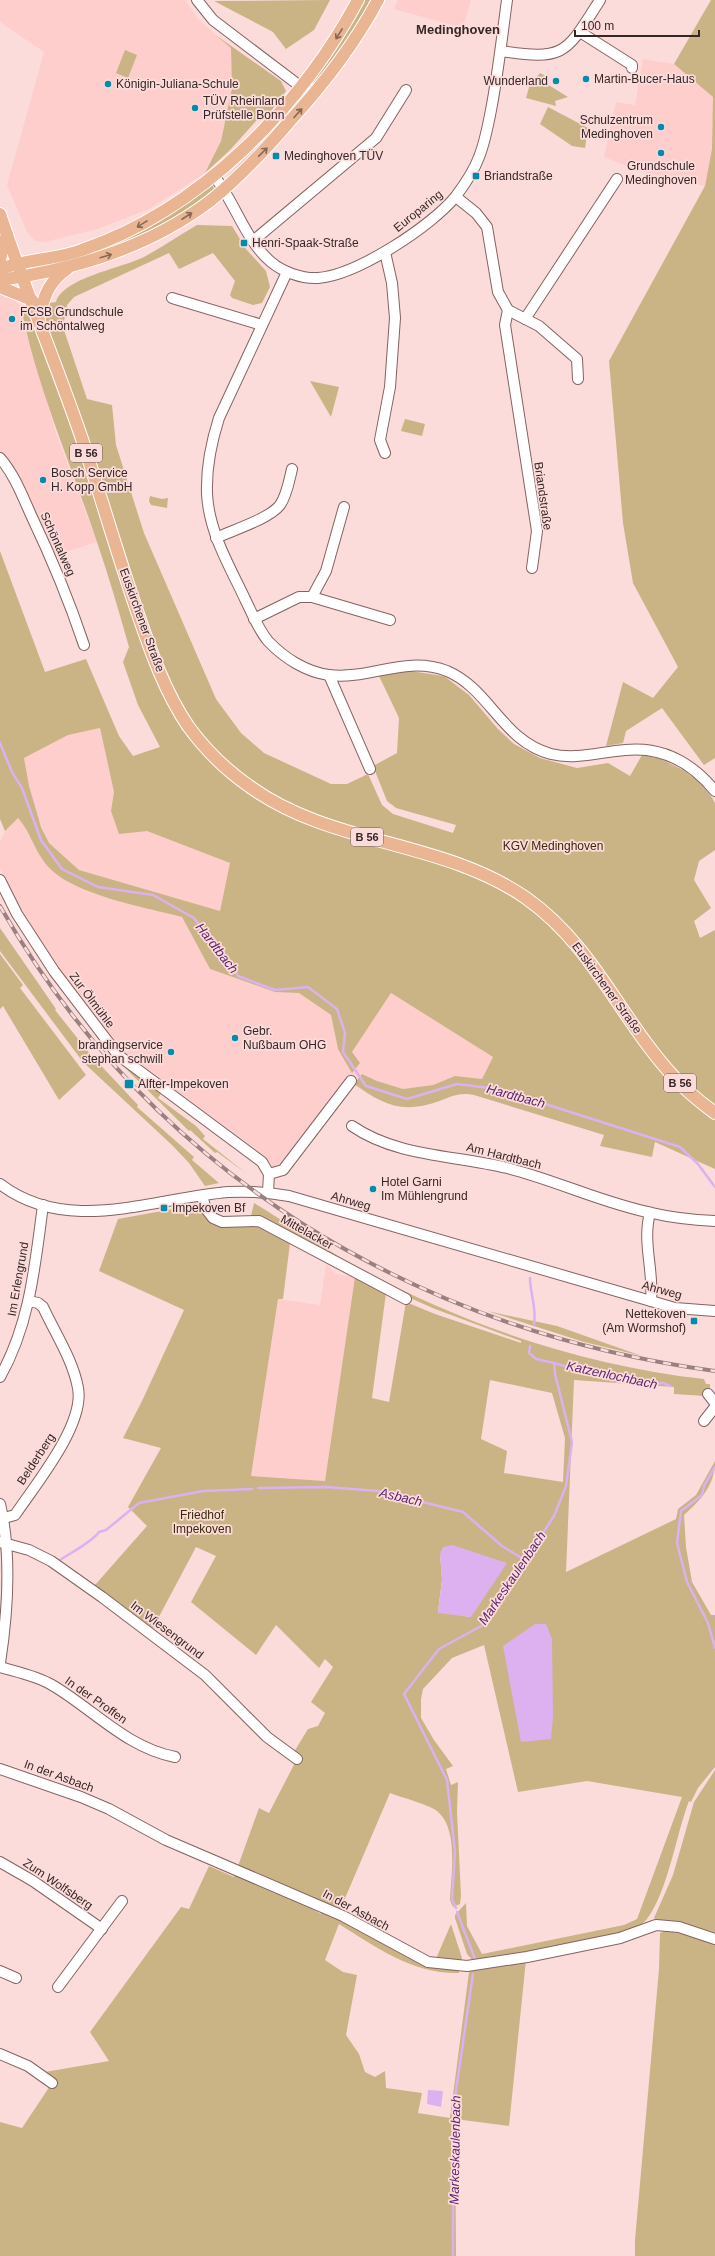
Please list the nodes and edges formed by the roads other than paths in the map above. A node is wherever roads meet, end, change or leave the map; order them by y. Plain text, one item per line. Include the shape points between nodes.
1 (197, 0) edge
2 (358, 0) edge
3 (378, 0) edge
4 (507, 0) edge
5 (600, 0) edge
6 (580, 32) junction
7 (501, 51) junction
8 (632, 68) dead end
9 (301, 87) junction
10 (406, 90) dead end
11 (313, 96) junction
12 (214, 176) junction
13 (617, 179) dead end
14 (224, 189) junction
15 (456, 197) junction
16 (0, 214) edge
17 (6, 234) junction
18 (253, 241) junction
19 (384, 252) junction
20 (18, 265) junction
21 (70, 267) junction
22 (287, 272) junction
23 (3, 273) edge
24 (22, 276) junction
25 (172, 298) dead end
26 (32, 300) junction
27 (508, 310) junction
28 (38, 317) junction
29 (525, 319) junction
30 (262, 325) junction
31 (578, 379) dead end
32 (385, 452) dead end
33 (0, 458) edge
34 (292, 469) dead end
35 (344, 507) dead end
36 (216, 538) junction
37 (532, 568) dead end
38 (312, 597) junction
39 (254, 619) junction
40 (390, 620) dead end
41 (84, 645) dead end
42 (329, 675) junction
43 (370, 770) dead end
44 (715, 791) edge
45 (0, 880) edge
46 (351, 1081) dead end
47 (715, 1113) edge
48 (352, 1126) dead end
49 (269, 1174) junction
50 (0, 1184) edge
51 (268, 1192) junction
52 (202, 1196) junction
53 (43, 1205) junction
54 (650, 1213) junction
55 (715, 1221) edge
56 (406, 1299) dead end
57 (29, 1301) junction
58 (651, 1301) junction
59 (715, 1311) edge
60 (0, 1377) edge
61 (708, 1394) dead end
62 (715, 1403) edge
63 (715, 1407) edge
64 (704, 1421) dead end
65 (0, 1504) edge
66 (4, 1518) junction
67 (4, 1542) edge
68 (3, 1629) edge
69 (0, 1663) edge
70 (0, 1667) edge
71 (175, 1757) dead end
72 (297, 1759) dead end
73 (0, 1770) edge
74 (0, 1862) edge
75 (122, 1901) dead end
76 (102, 1929) junction
77 (715, 1939) edge
78 (0, 1971) edge
79 (16, 1978) dead end
80 (58, 1987) dead end
81 (0, 2054) edge
82 (52, 2083) dead end

1 - 9 street via 213,20
2 -> 9 main road via 328,50
3 - 11 main road via 354,40
4 - 7 street, Europaring
5 - 6 street
6 - 7 street via 568,46 552,55
6 - 8 street via 632,65
7 - 15 street, Europaring via 484,142 472,173
9 - 11 street
9 - 12 main road via 264,129
10 - 18 street via 376,138
14 -> 11 main road via 269,146
12 - 14 street, Europaring
12 -> 20 main road via 135,228 82,251
13 - 29 street
14 - 18 street, Europaring
21 -> 14 main road via 141,242 175,224
15 - 19 street, Europaring via 418,229
15 - 27 street via 476,213 487,227 498,292
16 - 17 main road, Euskirchener Straße / B 56
17 - 20 main road, Euskirchener Straße / B 56
17 - 23 main road
18 - 22 street, Europaring via 270,261
19 - 22 street, Europaring via 336,274 318,278
19 - 32 street via 392,283 395,318 390,388 380,440
20 - 23 main road
20 - 24 main road, Euskirchener Straße / B 56
21 - 24 main road
21 - 28 main road via 56,277 48,288
22 - 30 street
23 - 24 main road
23 - 26 main road
24 - 26 main road, Euskirchener Straße / B 56
25 - 30 street
26 - 28 main road, Euskirchener Straße / B 56
27 - 29 street
27 - 37 street, Briandstraße via 505,325 537,531
28 - 47 main road, Euskirchener Straße / B 56 via 103,502 128,588 151,653 174,703 205,746 250,786 294,812 322,823 461,865 496,880 526,899 555,922 584,953 671,1075 692,1096
29 - 31 street via 539,326 577,359
30 - 36 street via 219,418 212,442 207,467 207,495
33 - 41 street, Schöntalweg via 11,472 33,519 70,602
34 - 36 street via 280,505 271,513
35 - 38 street via 326,571
36 - 39 street
38 - 39 street via 299,597
38 - 40 street
39 - 42 street via 267,640 286,658
42 - 43 street
42 - 44 street via 352,674 403,665 427,666 447,672 474,688 516,735 532,746 551,754 574,757 641,749 669,750 703,776
45 - 49 street, Zur Ölmühle via 17,914 54,971 118,1055 251,1153 262,1162
46 - 49 street via 283,1170
48 - 54 street, Am Hardtbach via 378,1141 419,1153 508,1168
49 - 51 street
50 - 53 street, Ahrweg via 18,1197
51 - 52 street, Ahrweg via 227,1192
51 - 58 street, Ahrweg via 504,1257
52 - 53 street, Ahrweg via 93,1212
52 - 56 street, Mittelacker via 206,1210 213,1218 222,1222 259,1221
53 - 57 street, Im Erlengrund
54 - 55 street, Am Hardtbach
54 - 58 street via 647,1231 653,1283
57 - 60 street, Im Erlengrund via 21,1332
57 - 66 street, Belderberg via 41,1305 72,1368 78,1388 78,1405 62,1446 15,1515
58 - 59 street, Ahrweg via 686,1310
61 - 62 street
63 - 64 street
65 - 66 street
66 - 67 street
67 - 68 street
67 - 72 street, Im Wiesengrund via 29,1550 50,1561 126,1615 205,1675 268,1737
68 - 69 street
70 - 71 street, In der Proffen via 51,1684 132,1741 157,1753
73 - 77 street, In der Asbach via 81,1797 166,1840 344,1916 428,1962 467,1966 527,1957 620,1938 656,1925 679,1927
74 - 76 street, Zum Wolfsberg via 33,1881
75 - 76 street
76 - 80 street
78 - 79 street
81 - 82 street via 28,2066

